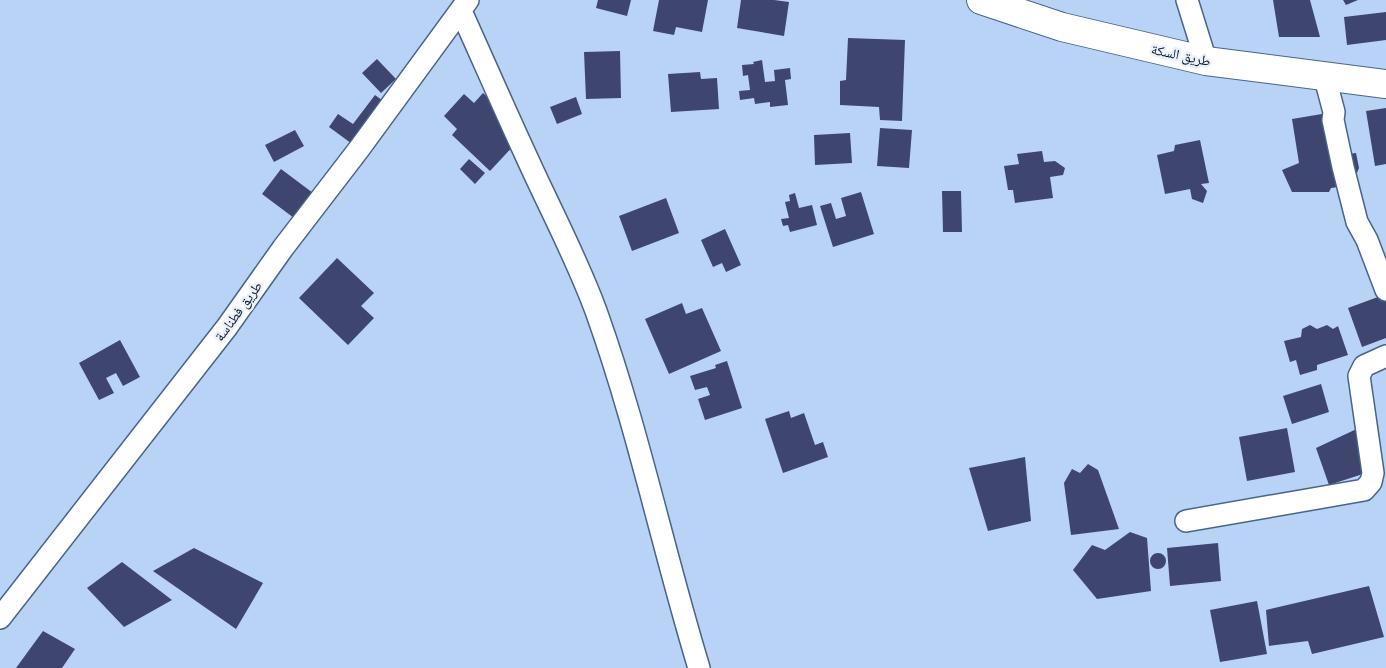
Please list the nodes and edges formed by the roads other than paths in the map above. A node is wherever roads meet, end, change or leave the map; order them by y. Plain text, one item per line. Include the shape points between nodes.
1 (981, 0) edge
2 (1187, 0) edge
3 (465, 5) edge
4 (1206, 61) junction
5 (1325, 78) junction
6 (1386, 84) edge
7 (1386, 290) edge
8 (1386, 356) edge
9 (1186, 521) dead end
10 (0, 618) edge
11 (699, 668) edge

1 - 4 main road, طريق السكة via 1062,27
2 - 4 street
3 - 10 street, طريق فطناسة via 227,327
3 - 11 street via 519,140 596,311
4 - 5 main road, طريق السكة
5 - 6 main road, طريق السكة
5 - 7 street via 1356,222 1367,240
8 - 9 street via 1364,366 1359,376 1373,473 1364,490

